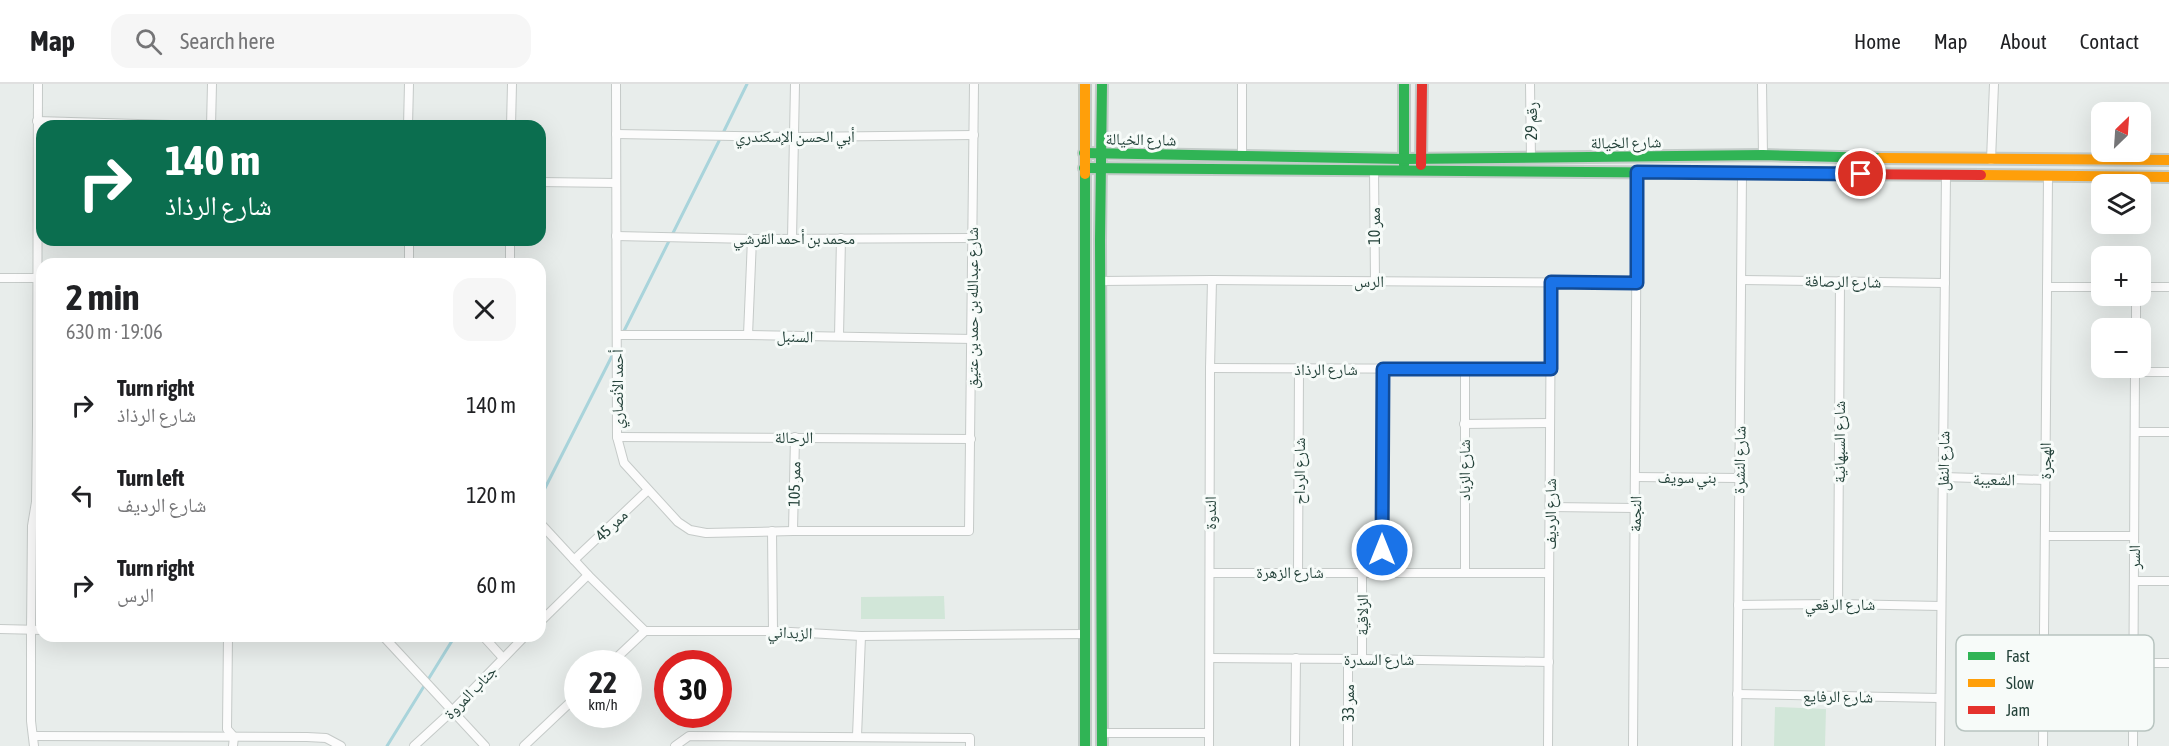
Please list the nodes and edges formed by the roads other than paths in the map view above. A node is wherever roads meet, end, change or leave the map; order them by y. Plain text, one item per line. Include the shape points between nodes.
1 (38, 84) edge
2 (212, 84) edge
3 (409, 84) edge
4 (512, 84) edge
5 (616, 84) edge
6 (795, 84) edge
7 (974, 84) edge
8 (1085, 84) edge
9 (1102, 84) edge
10 (1242, 84) edge
11 (1404, 84) edge
12 (1422, 84) edge
13 (1530, 84) edge
14 (1762, 84) edge
15 (1994, 84) edge
16 (37, 120) edge
17 (211, 120) edge
18 (408, 120) edge
19 (511, 120) edge
20 (616, 134) junction
21 (974, 135) junction
22 (794, 137) junction
23 (1084, 153) junction
24 (1101, 153) junction
25 (1131, 153) junction
26 (1242, 155) junction
27 (1763, 155) junction
28 (1374, 157) junction
29 (1798, 157) junction
30 (1531, 158) junction
31 (1840, 158) junction
32 (1404, 159) junction
33 (1421, 159) junction
34 (1452, 159) junction
35 (1991, 160) junction
36 (2169, 160) edge
37 (1084, 168) junction
38 (1101, 168) junction
39 (1126, 168) junction
40 (1376, 170) junction
41 (1404, 171) junction
42 (1421, 171) junction
43 (1451, 171) junction
44 (1637, 172) junction
45 (1742, 174) junction
46 (1792, 174) junction
47 (1840, 174) junction
48 (1946, 175) junction
49 (2048, 177) junction
50 (2169, 177) edge
51 (546, 182) edge
52 (616, 183) junction
53 (616, 236) junction
54 (841, 238) junction
55 (973, 238) junction
56 (752, 239) junction
57 (792, 239) junction
58 (0, 278) edge
59 (36, 278) edge
60 (1212, 280) junction
61 (1742, 280) junction
62 (1101, 281) junction
63 (1374, 281) junction
64 (1840, 281) junction
65 (1551, 282) junction
66 (1637, 283) junction
67 (1945, 283) junction
68 (2047, 287) junction
69 (2091, 287) edge
70 (2151, 287) edge
71 (2169, 287) edge
72 (617, 335) junction
73 (748, 335) junction
74 (839, 336) junction
75 (973, 339) junction
76 (1210, 368) junction
77 (1299, 369) junction
78 (1383, 369) junction
79 (1464, 369) junction
80 (1551, 369) junction
81 (2151, 371) edge
82 (2169, 372) edge
83 (2135, 378) edge
84 (1550, 423) junction
85 (1464, 424) junction
86 (2135, 432) junction
87 (2169, 432) edge
88 (617, 437) junction
89 (795, 437) junction
90 (971, 439) junction
91 (1635, 477) junction
92 (1943, 477) junction
93 (1738, 478) junction
94 (2045, 480) junction
95 (648, 490) junction
96 (1550, 507) junction
97 (1635, 508) junction
98 (36, 513) edge
99 (546, 530) edge
100 (772, 531) junction
101 (793, 531) junction
102 (969, 531) joint
103 (2045, 536) junction
104 (2134, 537) junction
105 (574, 560) junction
106 (1299, 572) junction
107 (1362, 572) junction
108 (1465, 572) junction
109 (1211, 573) junction
110 (1382, 573) junction
111 (1549, 573) junction
112 (588, 576) junction
113 (2134, 581) junction
114 (2169, 581) edge
115 (1838, 604) junction
116 (1738, 605) junction
117 (1941, 606) junction
118 (546, 616) edge
119 (0, 629) edge
120 (31, 630) junction
121 (36, 630) edge
122 (645, 631) junction
123 (772, 631) junction
124 (1084, 634) junction
125 (2044, 635) edge
126 (2133, 635) edge
127 (861, 636) junction
128 (228, 642) edge
129 (388, 642) edge
130 (488, 642) edge
131 (519, 642) edge
132 (625, 650) edge
133 (503, 658) junction
134 (1210, 658) junction
135 (1296, 658) junction
136 (1362, 658) junction
137 (1348, 660) junction
138 (1549, 662) junction
139 (1737, 694) junction
140 (1940, 698) junction
141 (564, 708) edge
142 (452, 712) junction
143 (2043, 731) edge
144 (1102, 733) junction
145 (1209, 733) junction
146 (34, 736) junction
147 (234, 736) junction
148 (790, 736) junction
149 (857, 736) junction
150 (970, 742) edge
151 (34, 746) edge
152 (233, 746) edge
153 (341, 746) edge
154 (414, 746) edge
155 (485, 746) edge
156 (524, 746) edge
157 (675, 746) edge
158 (790, 746) edge
159 (1085, 746) edge
160 (1102, 746) edge
161 (1209, 746) edge
162 (1295, 746) edge
163 (1348, 746) edge
164 (1548, 746) edge
165 (1633, 746) edge
166 (1737, 746) edge
167 (1940, 746) edge
168 (2043, 746) edge

1 - 16 street
2 - 17 street
3 - 18 street
4 - 19 street
5 - 20 street, أحمد الأنصاري
6 - 22 street
7 - 21 street, شارع عبدالله بن حمد بن عتيق
8 - 23 street
9 - 24 street
10 - 26 street
11 - 32 street
12 - 33 street
13 - 30 street, رقم 29
14 - 27 street
15 - 35 street
20 - 22 street, أبي الحسن الإسكندري
20 - 52 street, أحمد الأنصاري
21 - 22 street, أبي الحسن الإسكندري
21 - 55 street, شارع عبدالله بن حمد بن عتيق
22 - 57 street
23 - 24 street, شارع الخيالة
23 - 37 street
24 - 25 street, شارع الخيالة
24 - 38 street
25 - 26 street, شارع الخيالة
25 - 39 street via 1123,157
26 - 28 street, شارع الخيالة
27 - 29 street, شارع الخيالة
27 - 30 street, شارع الخيالة
28 - 32 street, شارع الخيالة
28 - 40 street via 1390,165
29 - 31 street, شارع الخيالة
29 - 46 street via 1810,162 1810,168
30 - 34 street, شارع الخيالة
31 - 35 street, شارع الخيالة
31 - 47 street via 1830,165 1830,170
32 - 33 street, شارع الخيالة
32 - 41 street
33 - 34 street, شارع الخيالة
33 - 42 street
34 - 43 street via 1432,160 1433,168
35 - 36 street, شارع الخيالة
37 - 38 street, شارع الخيالة
37 - 124 street
38 - 39 street, شارع الخيالة
38 - 62 street
39 - 40 street, شارع الخيالة
40 - 41 street, شارع الخيالة
40 - 63 street, ممر 10
41 - 42 street, شارع الخيالة
42 - 43 street, شارع الخيالة
43 - 44 street, شارع الخيالة
44 - 45 street, شارع الخيالة
44 - 66 street, النجمة
45 - 46 street, شارع الخيالة
45 - 61 street, شارع النشرة
46 - 47 street, شارع الخيالة
47 - 48 street, شارع الخيالة
48 - 49 street, شارع الخيالة
48 - 67 street, شارع النفل
49 - 50 street, شارع الخيالة
49 - 68 street, الهجرة
51 - 52 street
52 - 53 street, أحمد الأنصاري
53 - 56 street, محمد بن أحمد القرشي
53 - 72 street, أحمد الأنصاري
54 - 55 street, محمد بن أحمد القرشي
54 - 57 street, محمد بن أحمد القرشي
54 - 74 street
55 - 75 street, شارع عبدالله بن حمد بن عتيق
56 - 57 street, محمد بن أحمد القرشي
56 - 73 street
58 - 59 street
60 - 62 street, الرس
60 - 63 street, الرس
60 - 76 street, الندوة
61 - 64 street, شارع الرصافة
61 - 93 street, شارع النشرة
62 - 144 street
63 - 65 street, الرس
64 - 67 street, شارع الرصافة
64 - 115 street, شارع السبهانية
65 - 66 street, الرس
65 - 80 street, شارع الرديف
66 - 91 street, النجمة
67 - 92 street, شارع النفل
68 - 69 street
68 - 94 street, الهجرة
70 - 71 street
72 - 73 street, السنبل
72 - 88 street, أحمد الأنصاري
73 - 74 street, السنبل
74 - 75 street, السنبل
75 - 90 street, شارع عبدالله بن حمد بن عتيق
76 - 77 street, شارع الرذاذ
76 - 109 street, الندوة
77 - 78 street, شارع الرذاذ
77 - 106 street, شارع الرداح
78 - 79 street, شارع الرذاذ
78 - 110 street
79 - 80 street, شارع الرذاذ
79 - 85 street, شارع الزباد
80 - 84 street, شارع الرديف
81 - 82 street
83 - 86 street, السر
84 - 85 street
84 - 96 street, شارع الرديف
85 - 108 street, شارع الزباد
86 - 87 street
86 - 104 street, السر
88 - 89 street, الرحالة
88 - 95 street, أحمد الأنصاري via 624,463
89 - 90 street, الرحالة
89 - 101 street, ممر 105
90 - 102 street, شارع عبدالله بن حمد بن عتيق
91 - 93 street, بني سويف
91 - 97 street, النجمة
92 - 94 street, الشعيبة
92 - 117 street, شارع النفل
93 - 116 street, شارع النشرة
94 - 103 street, الهجرة
95 - 100 street, أحمد الأنصاري via 690,530
95 - 105 street, ممر 45
96 - 97 street
96 - 111 street, شارع الرديف
97 - 165 street, النجمة
98 - 120 street via 32,526
99 - 105 street
100 - 101 street, أحمد الأنصاري
100 - 123 street
101 - 102 street, أحمد الأنصاري
103 - 104 street
103 - 125 street, الهجرة
104 - 113 street, السر
105 - 112 street
106 - 107 street, شارع الزهرة
106 - 109 street, شارع الزهرة
107 - 110 street, شارع الزهرة
107 - 136 street, الزلاقية
108 - 110 street, شارع الزهرة
108 - 111 street, شارع الزهرة
109 - 134 street, الندوة
111 - 138 street, شارع الرديف
112 - 118 street
112 - 122 street
113 - 114 street
113 - 126 street, السر
115 - 116 street, شارع الرقعي
115 - 117 street, شارع الرقعي
116 - 139 street, شارع النشرة
117 - 140 street, شارع النفل
119 - 120 street
120 - 121 street
120 - 146 street
122 - 123 street, الزبداني
122 - 132 street
123 - 127 street, الزبداني
124 - 127 street, الزبداني
124 - 159 street
127 - 149 street
128 - 147 street via 227,729
129 - 142 street
130 - 133 street
131 - 133 street, جناب المروة
133 - 142 street, جناب المروة
134 - 135 street, شارع السدرة
134 - 145 street, الندوة
135 - 137 street, شارع السدرة
135 - 162 street
136 - 137 street, شارع السدرة
136 - 138 street, شارع السدرة
137 - 163 street, ممر 33
138 - 164 street, شارع الرديف
139 - 140 street, شارع الرفايع
139 - 166 street, شارع النشرة
140 - 167 street, شارع النفل
141 - 156 street
142 - 154 street, جناب المروة
142 - 155 street
143 - 168 street, الهجرة
144 - 145 street
144 - 160 street
145 - 161 street, الندوة
146 - 147 street
146 - 151 street
147 - 152 street
147 - 153 street via 326,738
148 - 149 street
148 - 157 street via 689,736
148 - 158 street
149 - 150 street

